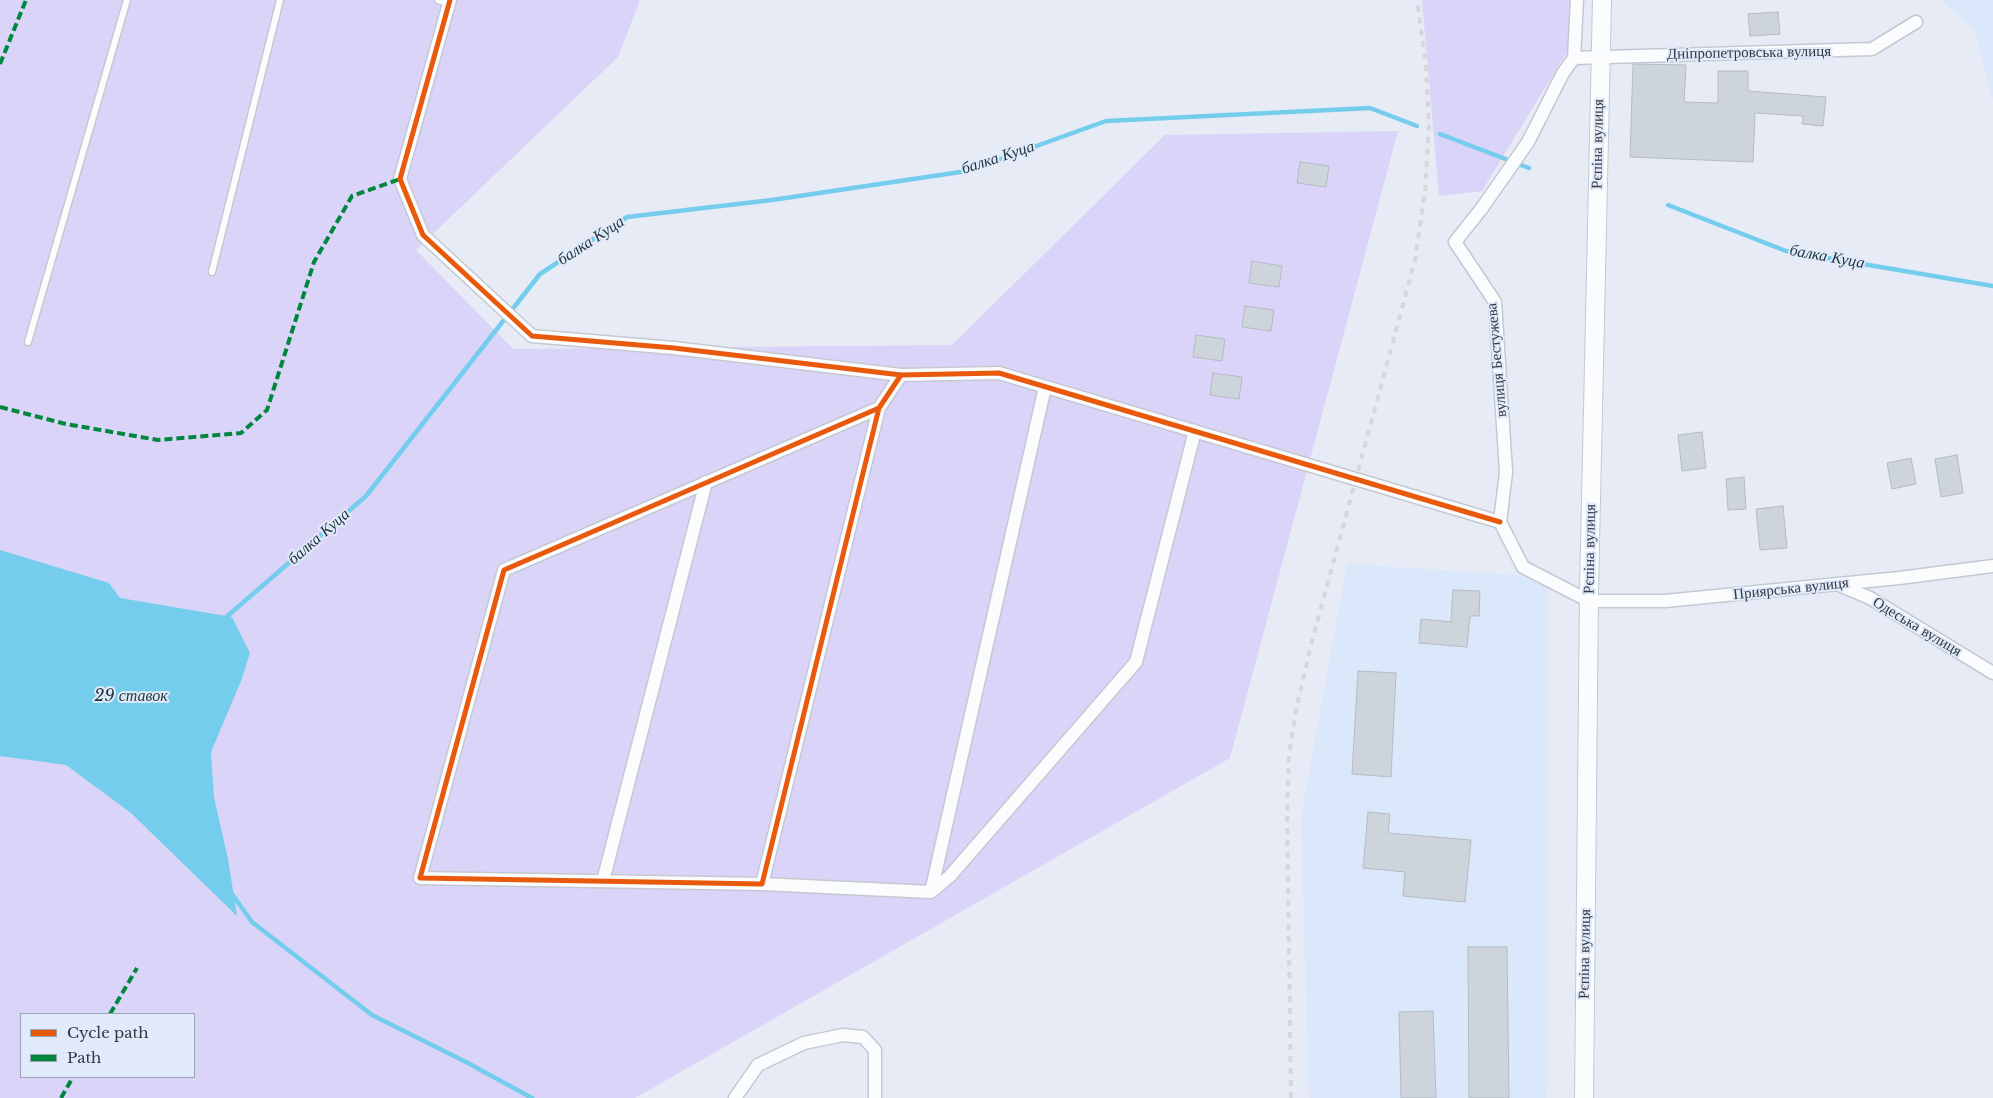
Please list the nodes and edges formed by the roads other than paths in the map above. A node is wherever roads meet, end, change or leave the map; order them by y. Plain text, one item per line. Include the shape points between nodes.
1 (127, 0) edge
2 (280, 0) edge
3 (1577, 0) edge
4 (1602, 0) edge
5 (445, 1) edge
6 (1916, 22) dead end
7 (1600, 56) junction
8 (1574, 58) junction
9 (212, 272) dead end
10 (28, 342) dead end
11 (901, 375) junction
12 (1045, 387) junction
13 (879, 408) junction
14 (1195, 431) junction
15 (706, 482) junction
16 (1500, 522) junction
17 (1993, 566) edge
18 (1838, 584) junction
19 (1589, 601) junction
20 (1993, 673) edge
21 (603, 881) junction
22 (762, 884) junction
23 (931, 892) junction
24 (735, 1098) edge
25 (875, 1098) edge
26 (1584, 1098) edge

1 - 10 lane
2 - 9 lane
3 - 8 street
4 - 7 street, Рєпіна вулиця
5 - 11 street via 400,179 423,235 532,336 674,348
6 - 7 street, Дніпропетровська вулиця via 1872,49
7 - 8 street, Дніпропетровська вулиця
7 - 19 street, Рєпіна вулиця
8 - 16 street, вулиця Бестужева via 1528,142 1455,242 1495,302 1506,472
11 - 12 street via 999,373
11 - 13 street
12 - 14 street
12 - 23 street
13 - 15 street
13 - 22 street
14 - 16 street
14 - 23 street via 1136,662 950,876
15 - 21 street
15 - 21 street via 504,570 420,878
16 - 19 street via 1523,567
17 - 18 street, Приярська вулиця
18 - 19 street, Приярська вулиця via 1665,601
18 - 20 street, Одеська вулиця via 1870,598
19 - 26 street, Рєпіна вулиця
21 - 22 street
22 - 23 street
24 - 25 street via 758,1065 804,1043 843,1034 862,1037 875,1050

